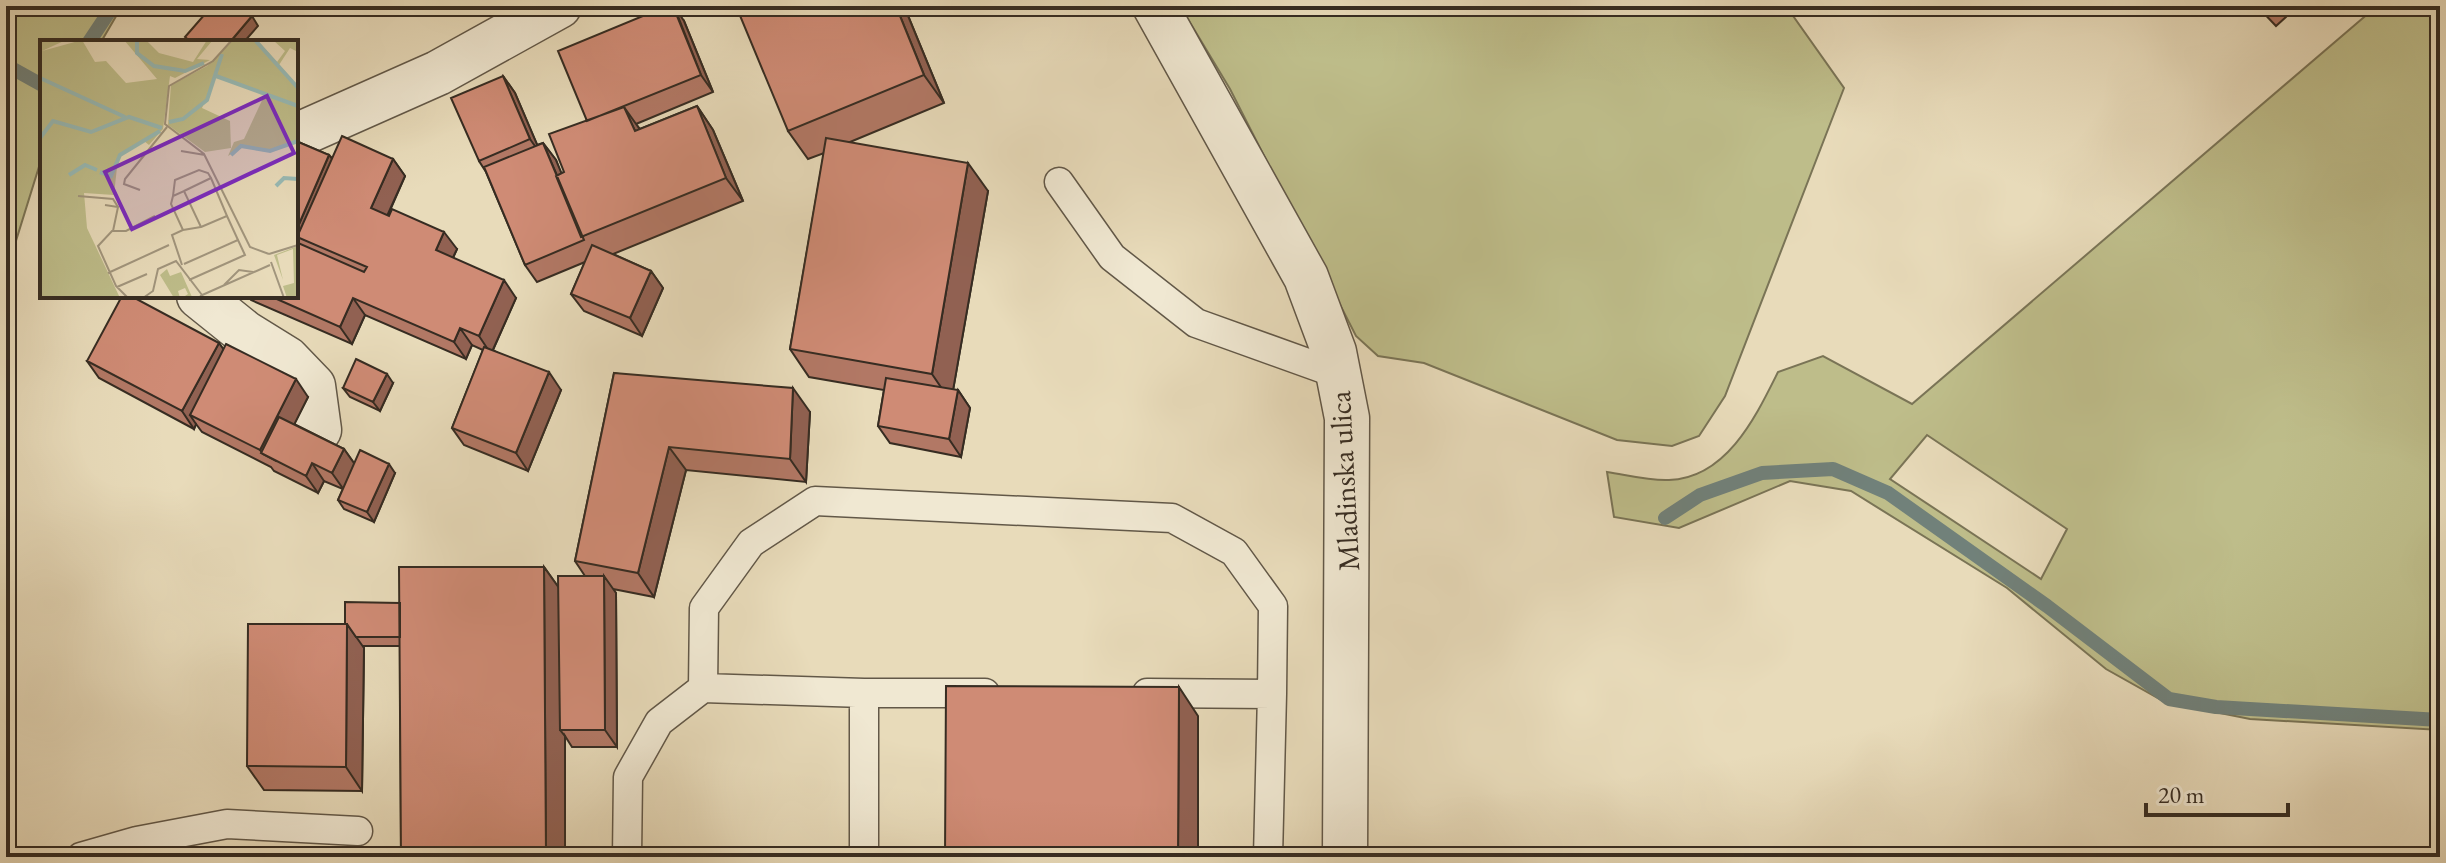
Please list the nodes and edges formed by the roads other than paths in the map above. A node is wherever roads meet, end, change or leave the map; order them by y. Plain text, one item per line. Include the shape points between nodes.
1 (559, 6) edge
2 (1155, 6) edge
3 (298, 135) edge
4 (1059, 182) dead end
5 (201, 298) edge
6 (1338, 374) junction
7 (319, 430) dead end
8 (703, 688) junction
9 (864, 693) junction
10 (1006, 693) edge
11 (1115, 693) edge
12 (1272, 694) junction
13 (358, 831) dead end
14 (81, 857) edge
15 (627, 857) edge
16 (864, 857) edge
17 (1268, 857) edge
18 (1345, 857) edge

1 - 3 street via 438,73
2 - 6 street, Mladinska ulica via 1306,277
4 - 6 lane via 1112,257 1196,323
5 - 7 street via 287,359 313,386
6 - 18 street, Mladinska ulica via 1347,418
8 - 9 lane
8 - 12 lane via 704,608 751,543 815,501 1172,518 1234,552 1273,606
8 - 15 lane via 659,722 628,777
9 - 10 lane
9 - 16 lane
11 - 12 lane
12 - 17 lane
13 - 14 lane via 227,824

